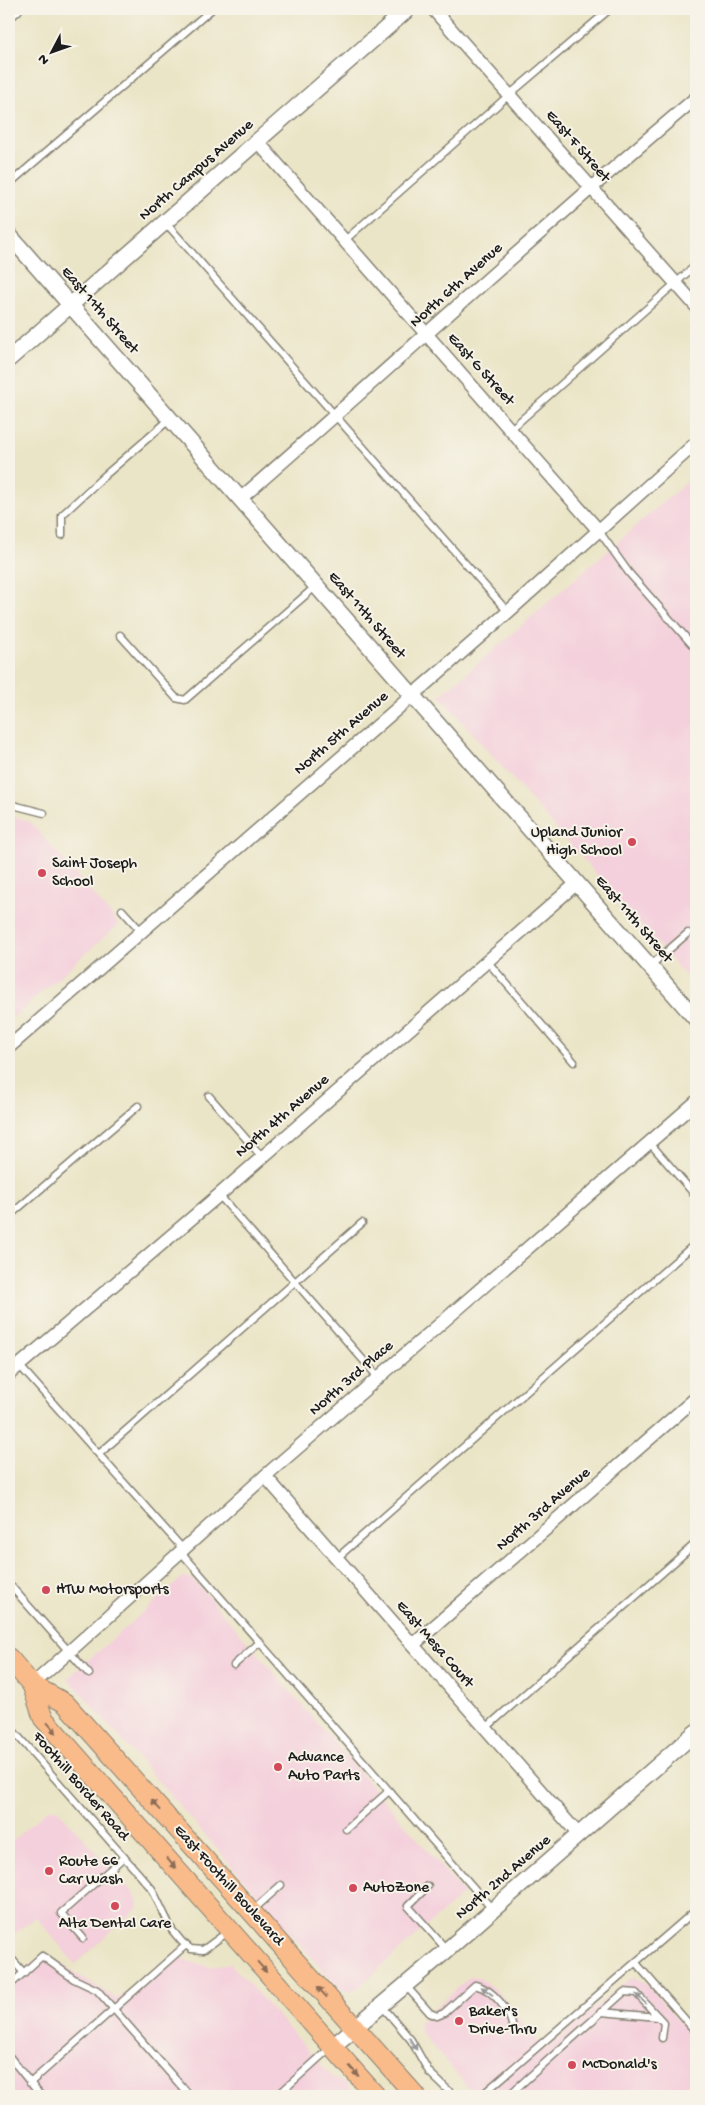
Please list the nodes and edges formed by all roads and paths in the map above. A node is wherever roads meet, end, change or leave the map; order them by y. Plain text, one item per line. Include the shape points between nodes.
1 (16, 9) edge
2 (212, 9) edge
3 (408, 9) edge
4 (433, 9) edge
5 (610, 9) edge
6 (9, 15) edge
7 (509, 94) junction
8 (696, 98) edge
9 (257, 141) junction
10 (9, 184) edge
11 (590, 187) junction
12 (166, 222) junction
13 (9, 235) edge
14 (343, 242) junction
15 (696, 265) edge
16 (676, 283) junction
17 (70, 305) junction
18 (696, 306) edge
19 (427, 335) junction
20 (9, 359) edge
21 (335, 417) junction
22 (170, 419) junction
23 (511, 429) junction
24 (696, 443) edge
25 (240, 499) junction
26 (599, 530) junction
27 (62, 535) dead end
28 (316, 586) junction
29 (508, 612) junction
30 (120, 636) dead end
31 (696, 648) edge
32 (412, 695) junction
33 (9, 804) edge
34 (44, 813) dead end
35 (577, 883) junction
36 (122, 910) dead end
37 (141, 931) junction
38 (688, 933) dead end
39 (487, 961) junction
40 (650, 966) junction
41 (696, 1019) edge
42 (9, 1048) edge
43 (574, 1062) dead end
44 (209, 1096) dead end
45 (696, 1102) edge
46 (138, 1106) dead end
47 (649, 1142) junction
48 (262, 1157) junction
49 (219, 1195) junction
50 (696, 1196) edge
51 (9, 1216) edge
52 (362, 1223) dead end
53 (696, 1243) edge
54 (296, 1281) junction
55 (19, 1365) junction
56 (9, 1374) edge
57 (378, 1377) junction
58 (696, 1398) edge
59 (99, 1454) junction
60 (265, 1476) junction
61 (696, 1543) edge
62 (181, 1550) junction
63 (337, 1558) junction
64 (9, 1584) edge
65 (260, 1642) junction
66 (413, 1645) junction
67 (68, 1651) junction
68 (9, 1658) edge
69 (234, 1665) dead end
70 (89, 1674) dead end
71 (32, 1685) junction
72 (9, 1726) edge
73 (486, 1728) junction
74 (696, 1732) edge
75 (389, 1791) junction
76 (346, 1829) dead end
77 (579, 1835) junction
78 (124, 1857) junction
79 (281, 1885) dead end
80 (428, 1886) dead end
81 (493, 1910) junction
82 (696, 1910) edge
83 (251, 1912) junction
84 (230, 1930) junction
85 (83, 1938) dead end
86 (186, 1945) junction
87 (447, 1950) junction
88 (9, 1956) edge
89 (636, 1963) junction
90 (24, 1973) junction
91 (9, 1986) edge
92 (406, 1986) junction
93 (382, 2006) junction
94 (115, 2010) junction
95 (601, 2012) junction
96 (658, 2017) junction
97 (355, 2028) junction
98 (513, 2030) dead end
99 (696, 2032) edge
100 (662, 2038) dead end
101 (332, 2047) junction
102 (9, 2056) edge
103 (30, 2083) junction
104 (42, 2096) edge
105 (190, 2096) edge
106 (277, 2096) edge
107 (376, 2096) edge
108 (416, 2096) edge
109 (454, 2096) edge
110 (481, 2096) edge
111 (508, 2096) edge

1 - 6 street
2 - 10 lane
3 - 9 street, North Campus Avenue
4 - 7 street, East F Street
5 - 7 lane
7 - 11 street, East F Street
7 - 14 lane
8 - 11 street, North 6th Avenue
9 - 12 street, North Campus Avenue
9 - 14 street, East G Street
11 - 16 street, East F Street
11 - 19 street, North 6th Avenue
12 - 17 street, North Campus Avenue
12 - 21 lane
13 - 17 street, East 11th Street
14 - 19 street, East G Street
15 - 16 lane
16 - 18 street, East F Street
16 - 23 lane
17 - 20 street, North Campus Avenue
17 - 22 street, East 11th Street
19 - 21 street, North 6th Avenue
19 - 23 street, East G Street
21 - 25 street, North 6th Avenue
21 - 29 lane
22 - 25 street, East 11th Street
22 - 27 lane via 62,516
23 - 26 street, East G Street
24 - 26 street, North 5th Avenue
25 - 28 street, East 11th Street
26 - 29 street, North 5th Avenue
26 - 31 lane via 629,573
28 - 30 lane via 185,700 176,698
28 - 32 street, East 11th Street
29 - 32 street, North 5th Avenue
32 - 35 street, East 11th Street
32 - 37 street, North 5th Avenue
33 - 34 lane
35 - 39 street, North 4th Avenue
35 - 40 street, East 11th Street
36 - 37 lane
37 - 42 street, North 5th Avenue
38 - 40 lane
39 - 43 lane
39 - 48 street, North 4th Avenue
40 - 41 street, East 11th Street
44 - 48 lane
45 - 47 street, North 3rd Place
46 - 51 lane
47 - 50 lane
47 - 57 street, North 3rd Place
48 - 49 street, North 4th Avenue
49 - 54 lane
49 - 55 street, North 4th Avenue
52 - 54 lane
53 - 63 lane
54 - 57 lane
54 - 59 lane
55 - 56 street, North 4th Avenue
55 - 59 lane
57 - 60 street, North 3rd Place
58 - 66 street, North 3rd Avenue
59 - 62 lane
60 - 62 street, North 3rd Place
60 - 63 street, East Mesa Court
61 - 73 lane
62 - 65 lane
62 - 67 street, North 3rd Place
63 - 66 street, East Mesa Court
64 - 67 lane
65 - 69 lane
65 - 75 lane
66 - 73 street, East Mesa Court
67 - 70 lane
67 - 71 street, North 3rd Place
68 - 71 main road, East Foothill Boulevard
83 -> 71 main road, East Foothill Boulevard via 65,1703
71 -> 84 main road, East Foothill Boulevard via 43,1718
72 - 78 lane, Foothill Border Road
73 - 77 street, East Mesa Court
74 - 77 street, North 2nd Avenue
75 - 76 lane
75 - 81 lane
77 - 81 street, North 2nd Avenue
78 - 85 lane via 61,1913
78 - 86 lane, Foothill Border Road via 152,1889 172,1930
79 - 83 lane
80 - 87 lane via 408,1906
81 - 87 street, North 2nd Avenue
82 - 89 lane
97 -> 83 main road, East Foothill Boulevard
84 - 86 lane via 203,1950
84 -> 101 main road, East Foothill Boulevard
86 - 94 lane
87 - 92 street, North 2nd Avenue
88 - 90 lane
89 - 99 lane
89 - 110 lane
90 - 91 lane
90 - 94 lane via 42,1956 74,1979 97,1990
92 - 93 street, North 2nd Avenue
98 -> 92 lane via 512,2020 504,2008 484,1987 475,1985 437,2016 430,2013
93 - 97 street, North 2nd Avenue
93 -> 109 lane via 411,2040 429,2072
94 - 103 lane
94 - 105 lane
95 - 96 lane
96 -> 95 lane via 636,1993 624,1992
95 - 111 lane
96 - 100 lane via 664,2023
97 - 101 street, North 2nd Avenue
97 - 108 main road, East Foothill Boulevard
101 - 106 lane
101 -> 107 main road, East Foothill Boulevard
102 - 103 lane
103 - 104 lane

